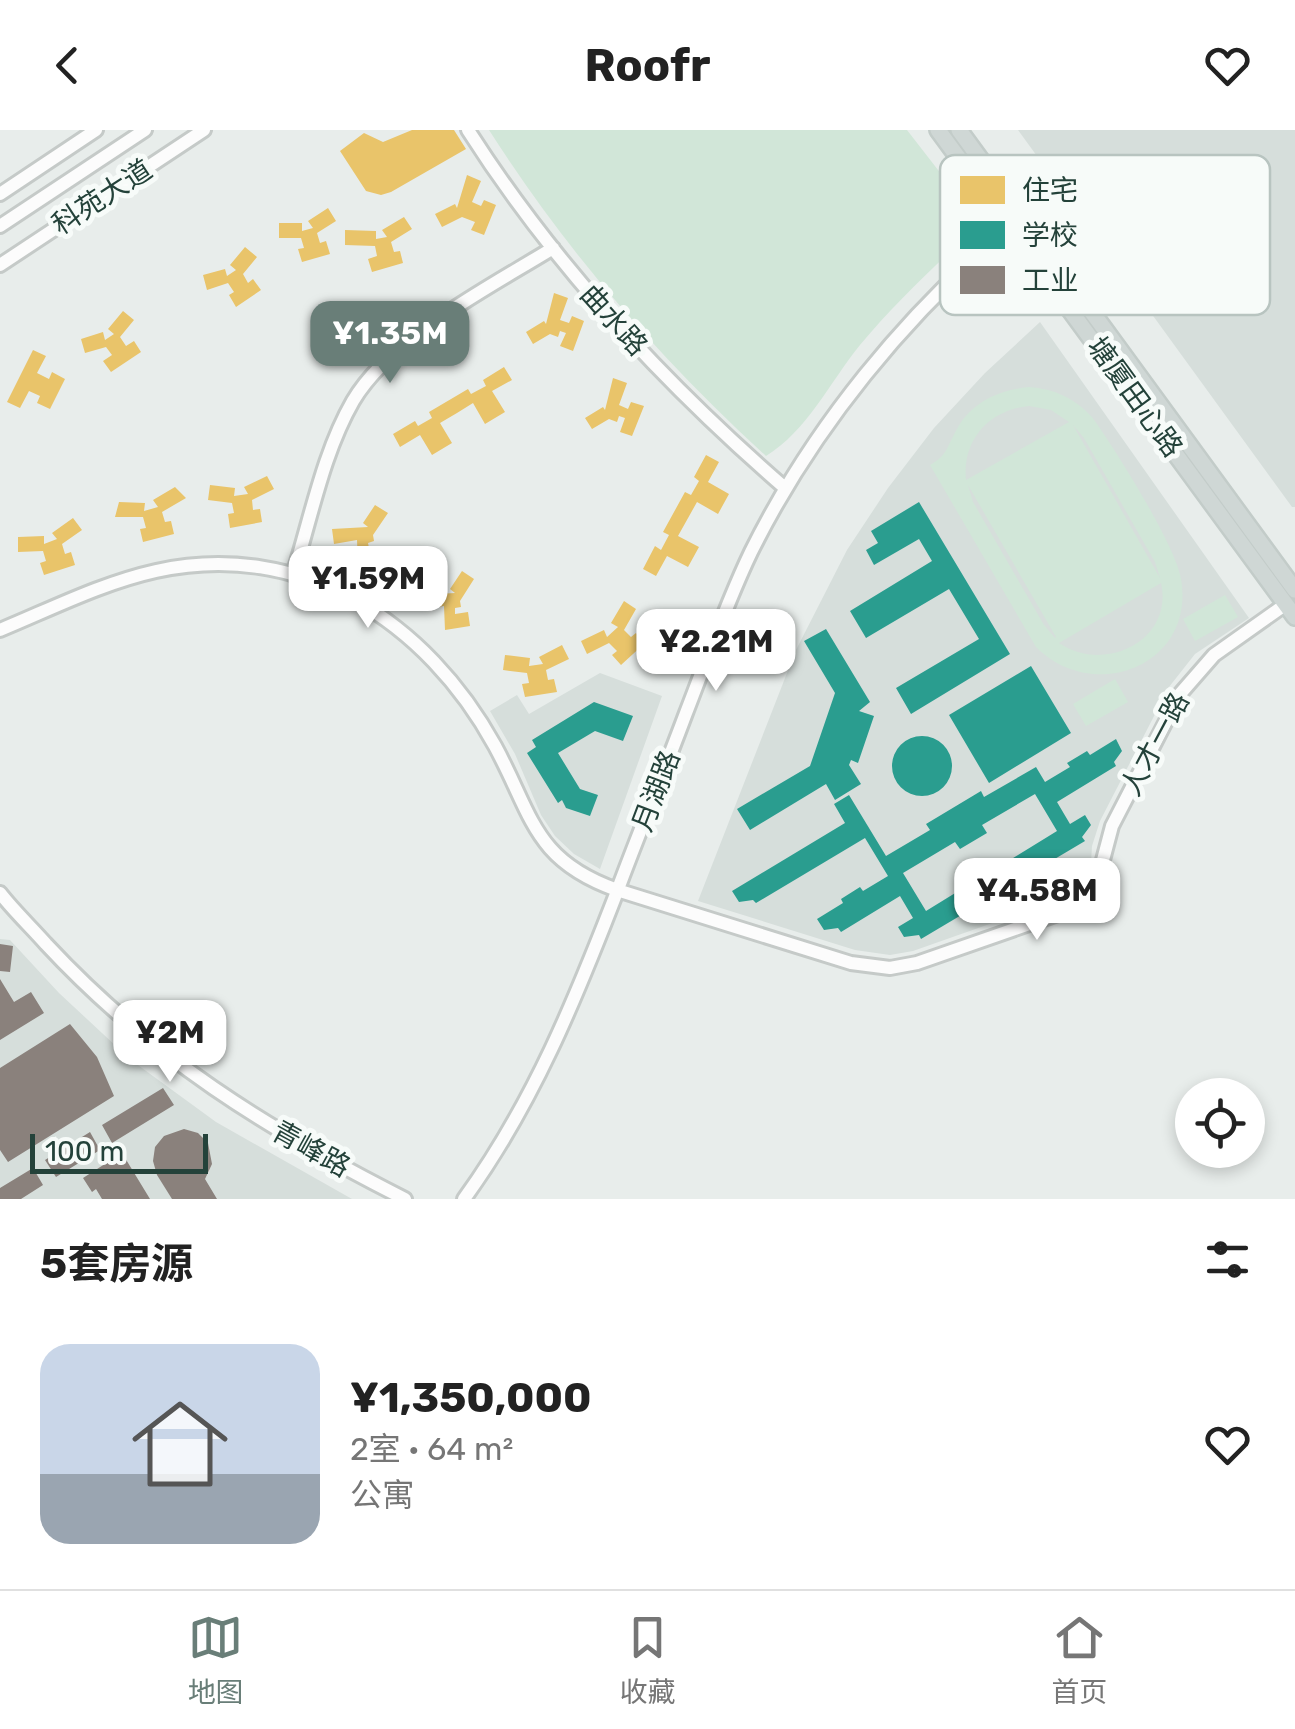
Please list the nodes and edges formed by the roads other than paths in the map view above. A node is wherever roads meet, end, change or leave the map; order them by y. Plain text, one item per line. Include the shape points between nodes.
1 (96, 130) edge
2 (131, 130) edge
3 (146, 130) edge
4 (204, 130) edge
5 (468, 130) edge
6 (938, 130) edge
7 (959, 130) edge
8 (119, 148) junction
9 (957, 155) edge
10 (978, 155) edge
11 (0, 194) edge
12 (0, 226) edge
13 (552, 248) junction
14 (0, 264) edge
15 (940, 297) edge
16 (1076, 315) edge
17 (1092, 315) edge
18 (786, 488) junction
19 (293, 575) junction
20 (1292, 604) edge
21 (0, 630) edge
22 (617, 890) junction
23 (1, 896) edge
24 (404, 1199) edge
25 (464, 1199) edge

1 - 11 street
2 - 8 street
3 - 8 street, 科苑大道
4 - 14 street, 科苑大道
5 - 13 street, 曲水路
6 - 9 main road, 塘厦田心路
7 - 10 main road, 塘厦田心路
8 - 12 street, 科苑大道
13 - 18 street, 曲水路 via 670,382
13 - 19 street via 421,332 373,373 340,427
15 - 18 street, 月湖路 via 889,348
16 - 20 main road, 塘厦田心路
17 - 20 main road, 塘厦田心路
18 - 22 street, 月湖路 via 727,607
19 - 21 street via 237,566 160,570
19 - 22 street via 349,596 413,639 485,728 545,844 590,880
20 - 22 street, 人才一路 via 1214,655 1180,694 1112,826 1104,898 890,968 851,963
22 - 25 street, 月湖路 via 560,1033
23 - 24 street, 青峰路 via 146,1042 230,1102

